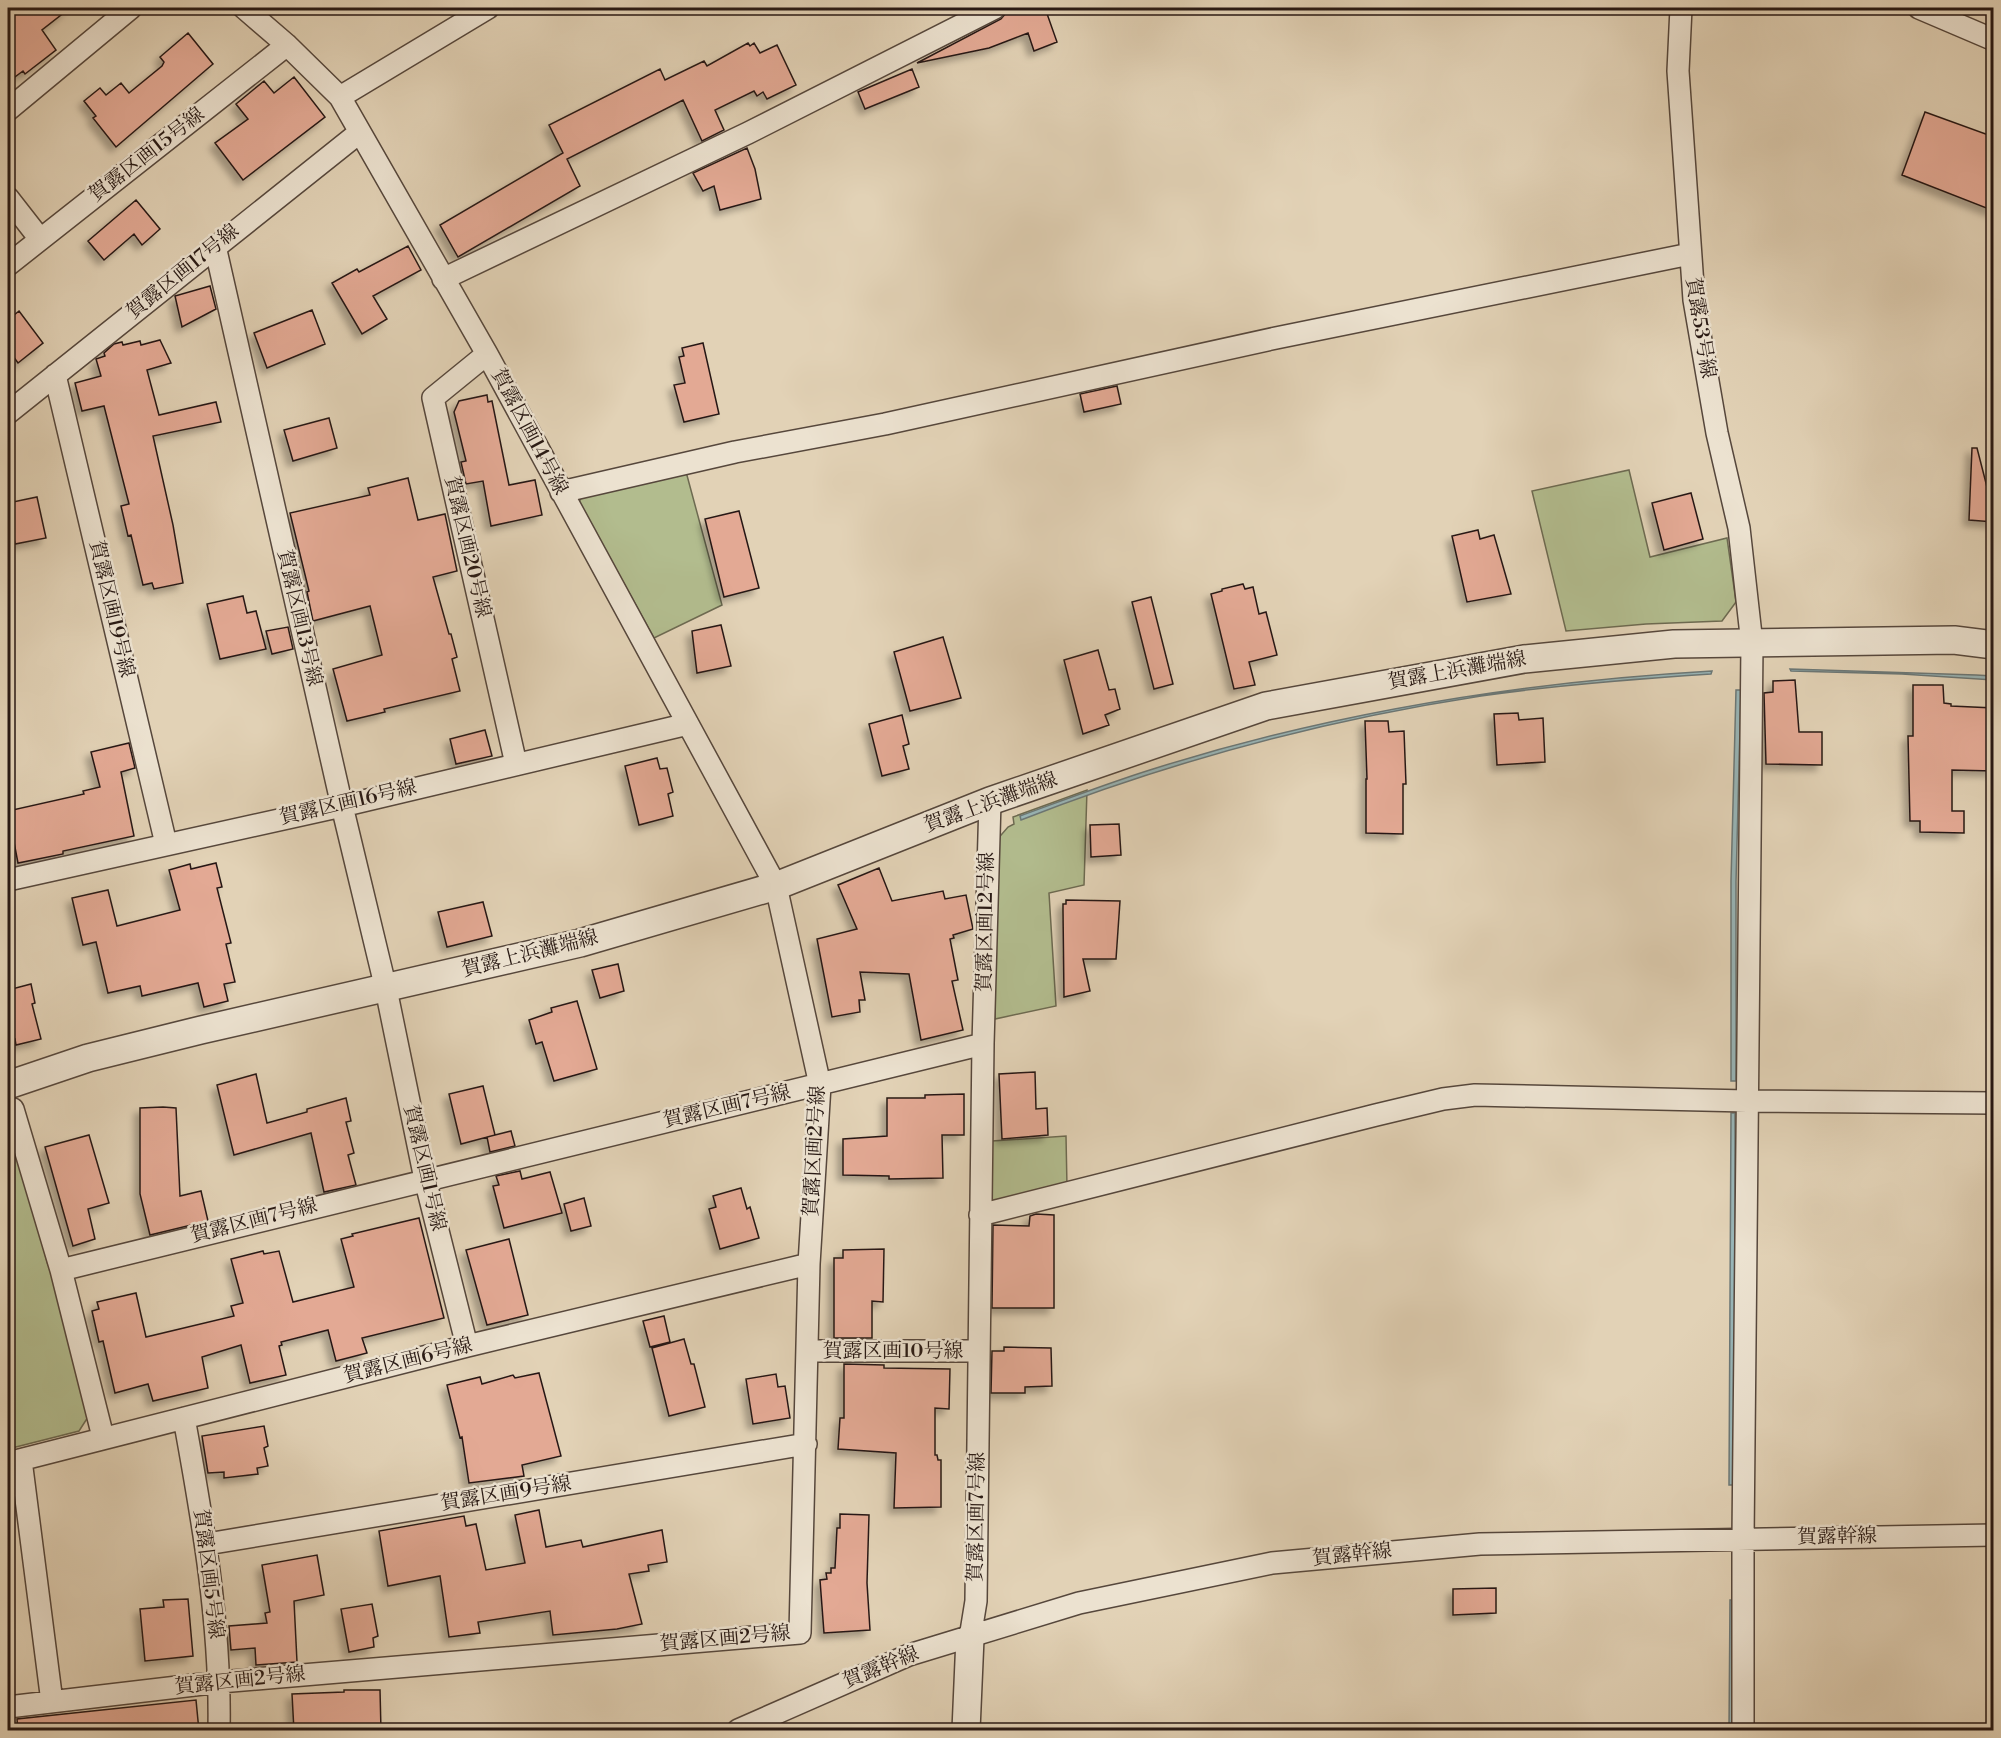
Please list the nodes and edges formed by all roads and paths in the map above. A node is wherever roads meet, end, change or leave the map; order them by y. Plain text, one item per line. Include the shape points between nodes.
1 (131, 8) edge
2 (244, 8) edge
3 (488, 8) edge
4 (995, 8) edge
5 (1681, 8) edge
6 (1920, 8) edge
7 (1994, 40) edge
8 (287, 45) junction
9 (340, 97) junction
10 (8, 110) edge
11 (360, 132) junction
12 (8, 198) edge
13 (40, 240) junction
14 (215, 246) junction
15 (1690, 254) junction
16 (8, 265) edge
17 (443, 279) junction
18 (487, 354) junction
19 (56, 375) junction
20 (8, 413) edge
21 (561, 492) junction
22 (1752, 644) junction
23 (1994, 645) edge
24 (688, 724) junction
25 (516, 764) junction
26 (990, 801) junction
27 (342, 806) junction
28 (166, 844) junction
29 (8, 880) edge
30 (776, 886) junction
31 (386, 989) junction
32 (983, 1044) junction
33 (820, 1085) junction
34 (10, 1097) edge
35 (1747, 1101) junction
36 (1994, 1103) edge
37 (425, 1179) junction
38 (980, 1215) junction
39 (809, 1264) junction
40 (61, 1270) junction
41 (467, 1346) junction
42 (978, 1351) junction
43 (807, 1352) junction
44 (184, 1418) junction
45 (103, 1437) junction
46 (806, 1444) junction
47 (14, 1461) edge
48 (1994, 1535) edge
49 (1743, 1539) junction
50 (207, 1544) junction
51 (970, 1638) junction
52 (220, 1682) junction
53 (52, 1702) junction
54 (8, 1707) edge
55 (219, 1731) edge
56 (738, 1731) edge
57 (966, 1731) edge
58 (1743, 1731) edge

1 - 10 street
2 - 8 street, 賀露区画14号線
3 - 9 street
4 - 17 street via 748,133
5 - 15 street, 賀露53号線 via 1678,71
6 - 7 street
8 - 9 street, 賀露区画14号線
8 - 13 street, 賀露区画15号線
9 - 11 street, 賀露区画14号線
11 - 14 street, 賀露区画17号線
11 - 17 street, 賀露区画14号線
12 - 13 street
13 - 16 street, 賀露区画15号線
14 - 19 street, 賀露区画17号線
14 - 27 street, 賀露区画13号線
15 - 21 street via 885,424 735,452
15 - 22 street, 賀露53号線 via 1717,432 1739,528
17 - 18 street, 賀露区画14号線
18 - 21 street, 賀露区画14号線
18 - 25 street, 賀露区画20号線 via 433,398
19 - 20 street, 賀露区画17号線
19 - 28 street, 賀露区画19号線
21 - 24 street, 賀露区画14号線
22 - 23 street, 賀露上浜灘端線 via 1954,640
22 - 26 street, 賀露上浜灘端線 via 1674,644 1524,659 1266,706
22 - 35 street, 賀露53号線
24 - 25 street, 賀露区画16号線
24 - 30 street, 賀露区画14号線
25 - 27 street, 賀露区画16号線
26 - 30 street, 賀露上浜灘端線
26 - 32 street, 賀露区画12号線
27 - 28 street, 賀露区画16号線
27 - 31 street, 賀露区画13号線
28 - 29 street, 賀露区画16号線
30 - 31 street, 賀露上浜灘端線 via 580,943
30 - 33 street, 賀露区画2号線
31 - 34 street, 賀露上浜灘端線 via 111,1053
31 - 37 street, 賀露区画1号線
32 - 33 street, 賀露区画7号線
32 - 38 street, 賀露区画7号線
33 - 37 street, 賀露区画7号線
33 - 39 street, 賀露区画2号線
34 - 40 street
35 - 36 street
35 - 38 street via 1475,1095 1443,1099
35 - 49 street, 賀露53号線
37 - 40 street, 賀露区画7号線
37 - 41 street, 賀露区画1号線
38 - 42 street, 賀露区画7号線
39 - 41 street, 賀露区画6号線
39 - 43 street, 賀露区画2号線
40 - 45 street
41 - 44 street, 賀露区画6号線
42 - 43 street, 賀露区画10号線
42 - 51 street, 賀露区画7号線 via 976,1601
43 - 46 street, 賀露区画2号線
44 - 45 street, 賀露区画6号線
44 - 50 street, 賀露区画5号線
45 - 47 street, 賀露区画6号線
46 - 50 street, 賀露区画9号線
46 - 52 street, 賀露区画2号線 via 800,1633
47 - 53 street
48 - 49 street, 賀露幹線
49 - 51 street, 賀露幹線 via 1480,1544 1272,1563 1079,1603
49 - 58 street, 賀露53号線
50 - 52 street, 賀露区画5号線
51 - 56 street, 賀露幹線 via 909,1655
51 - 57 street
52 - 53 street, 賀露区画2号線
52 - 55 street, 賀露区画5号線
53 - 54 street, 賀露区画2号線

